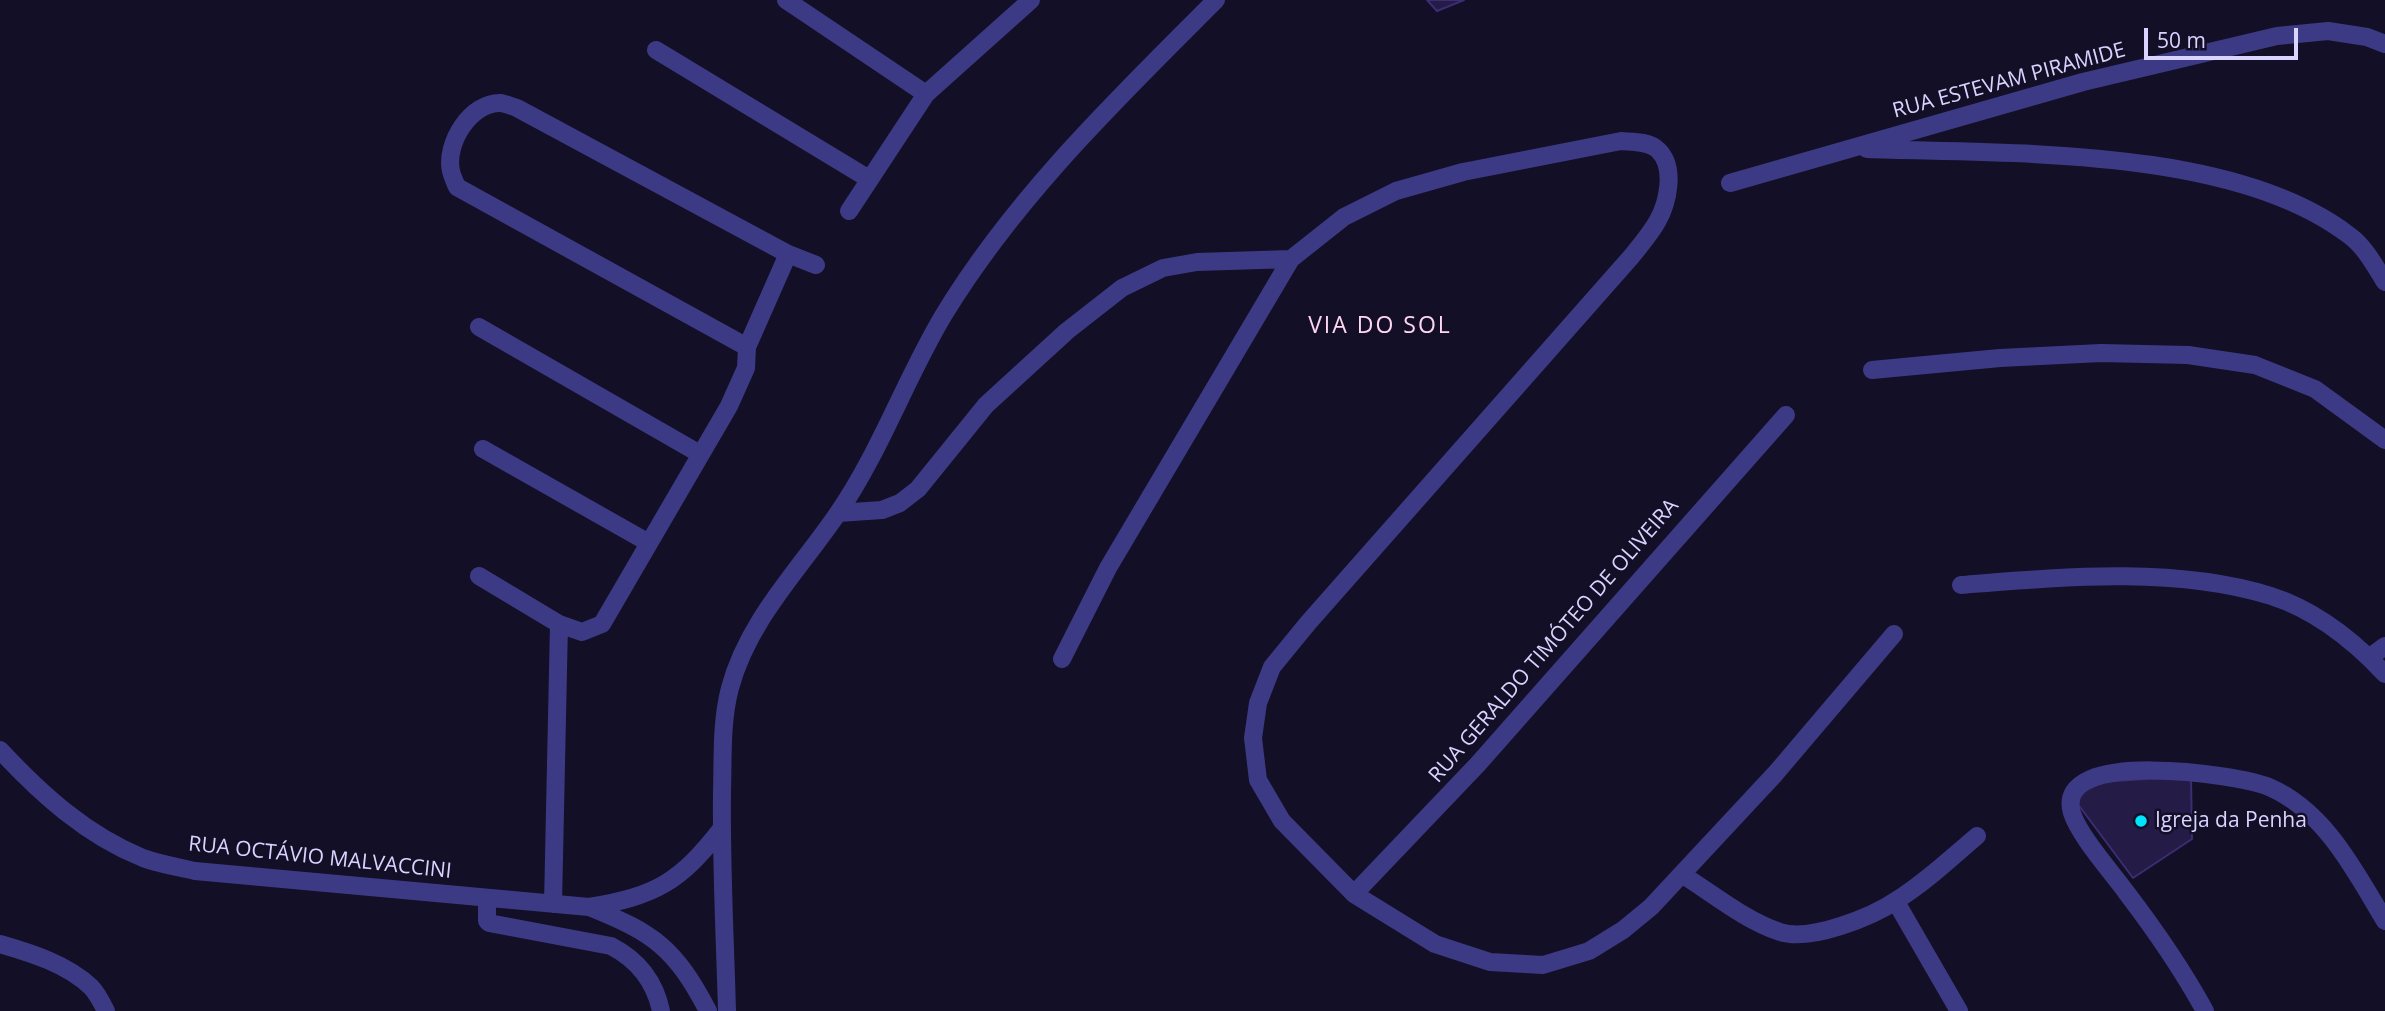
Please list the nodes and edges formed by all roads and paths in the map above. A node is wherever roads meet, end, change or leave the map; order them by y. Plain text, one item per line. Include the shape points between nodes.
1 (786, 0) edge
2 (1031, 0) edge
3 (1216, 0) edge
4 (2385, 44) edge
5 (656, 50) dead end
6 (926, 94) junction
7 (1850, 149) junction
8 (869, 178) junction
9 (1730, 183) dead end
10 (849, 211) dead end
11 (788, 254) junction
12 (1291, 259) junction
13 (816, 265) dead end
14 (2385, 282) edge
15 (479, 327) dead end
16 (747, 347) junction
17 (1872, 370) dead end
18 (1786, 415) dead end
19 (2385, 440) edge
20 (483, 449) dead end
21 (700, 454) junction
22 (838, 513) junction
23 (649, 543) junction
24 (480, 576) dead end
25 (1961, 585) dead end
26 (558, 624) junction
27 (1894, 634) dead end
28 (2385, 646) edge
29 (2370, 657) junction
30 (1062, 659) dead end
31 (2385, 674) edge
32 (0, 750) edge
33 (722, 828) junction
34 (1977, 836) dead end
35 (1683, 875) junction
36 (1354, 894) junction
37 (487, 898) junction
38 (1896, 902) junction
39 (554, 904) junction
40 (589, 907) junction
41 (2385, 921) edge
42 (0, 944) edge
43 (661, 1010) edge
44 (106, 1011) edge
45 (642, 1011) edge
46 (708, 1011) edge
47 (727, 1011) edge
48 (1959, 1011) edge
49 (2205, 1011) edge

1 - 6 street
2 - 6 street
3 - 22 street via 1110,106 985,254 943,316
4 - 7 street, RUA ESTEVAM PIRAMIDE via 2329,30 2277,36 2083,82
5 - 8 street
6 - 8 street
7 - 9 street, RUA ESTEVAM PIRAMIDE
7 - 14 street via 2111,159 2210,176 2279,197 2321,216 2353,238
8 - 10 street
11 - 13 street
11 - 16 street
11 - 16 street via 517,108 486,105 469,118 454,140 451,172 457,187
12 - 22 street via 1197,262 1163,268 1122,288 986,405 918,489 882,510
12 - 30 street via 1108,568
12 - 36 street via 1344,217 1396,191 1463,172 1621,141 1658,150 1667,167 1668,193 1658,221 1631,257 1272,667 1258,703 1253,738 1258,780 1282,821
15 - 21 street
16 - 21 street via 746,368
17 - 19 street via 2088,353 2188,355 2255,365 2315,389
18 - 36 street, RUA GERALDO TIMÓTEO DE OLIVEIRA via 1478,764
20 - 23 street
21 - 23 street
22 - 33 street via 771,605 746,645 734,677 723,730
23 - 26 street via 602,624 582,632
24 - 26 street
25 - 29 street via 2038,579 2206,582 2272,596 2325,621
26 - 39 street
27 - 35 street
28 - 29 street
29 - 31 street
32 - 37 street, RUA OCTÁVIO MALVACCINI via 96,836 144,858 195,872
33 - 40 street, RUA OCTÁVIO MALVACCINI via 675,878 648,894
33 - 47 street
34 - 38 street
35 - 36 street via 1623,930 1589,951 1543,965 1490,962 1435,944
35 - 38 street via 1781,932 1832,929
37 - 39 street, RUA OCTÁVIO MALVACCINI
37 - 43 street via 489,923 611,946 628,955 654,986
38 - 48 street
39 - 40 street, RUA OCTÁVIO MALVACCINI
40 - 46 street, RUA OCTÁVIO MALVACCINI via 657,940 677,961
41 - 49 street via 2324,829 2298,805 2268,787 2222,775 2164,770 2100,775 2083,783 2072,800 2079,826 2161,938
42 - 44 street via 66,968 92,988
43 - 45 street

